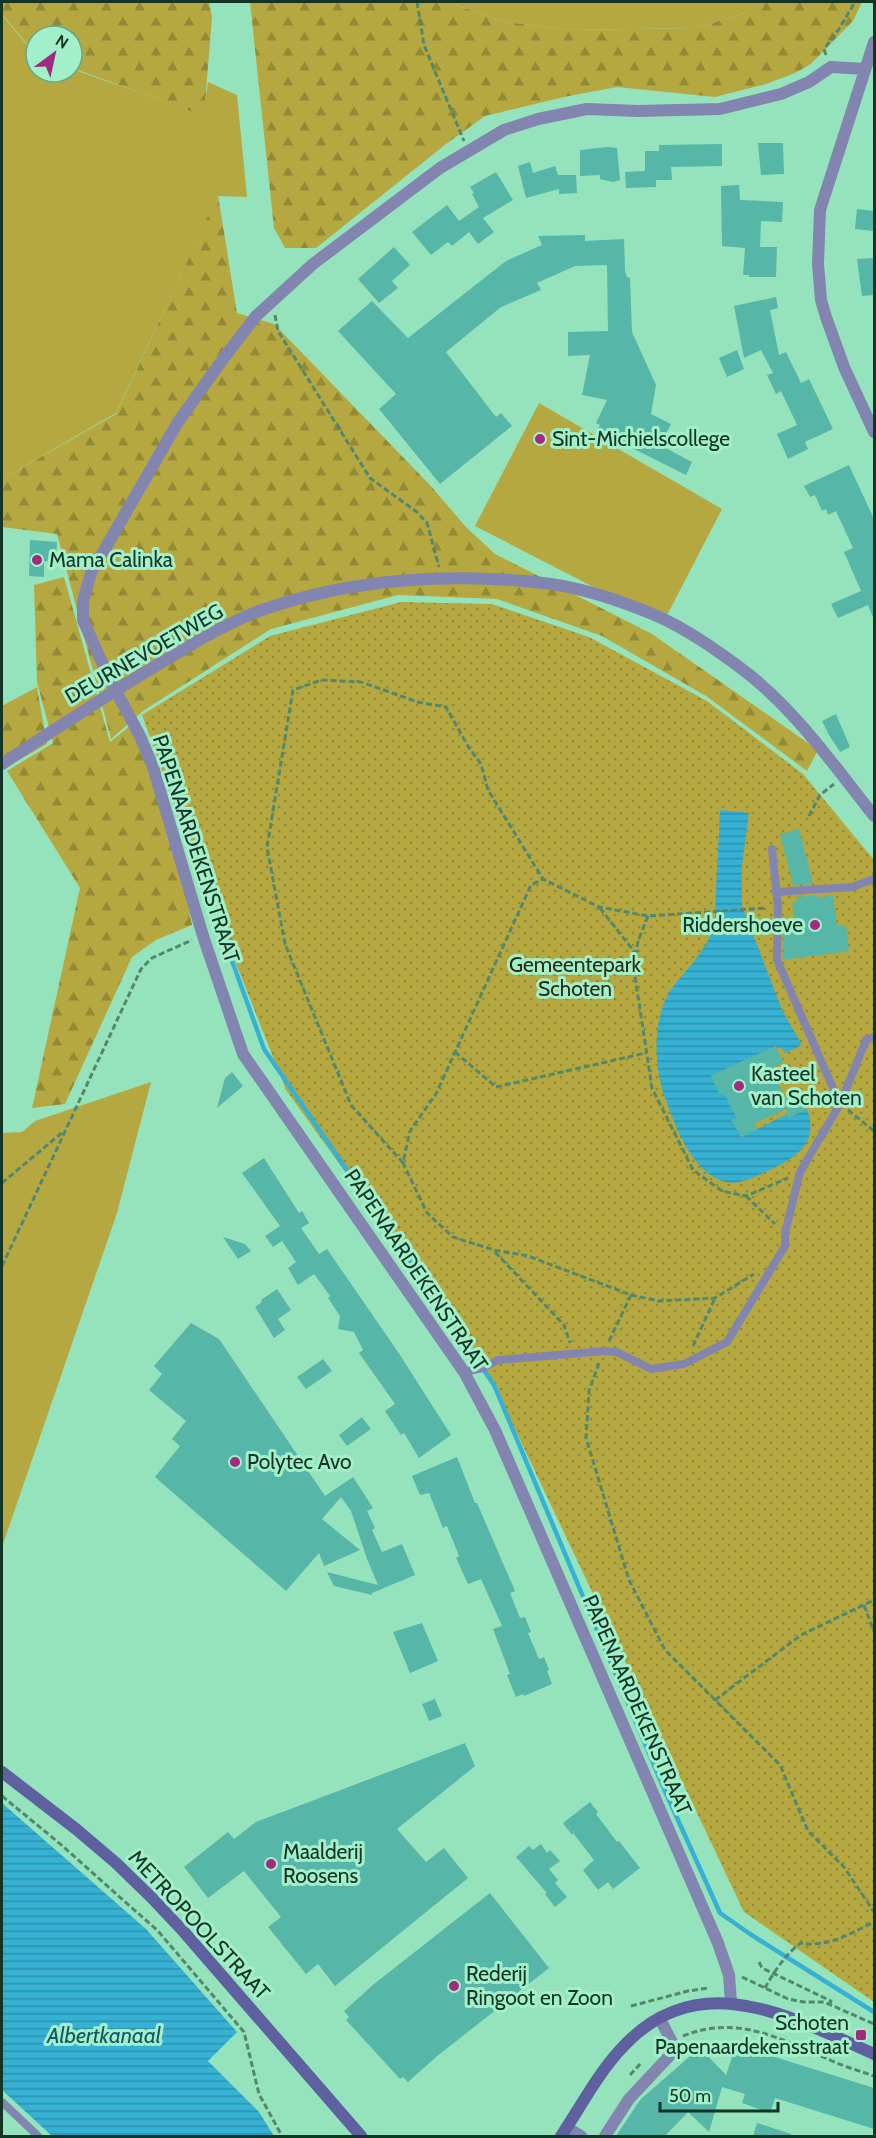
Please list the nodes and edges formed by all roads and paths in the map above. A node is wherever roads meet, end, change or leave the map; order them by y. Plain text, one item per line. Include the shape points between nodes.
1 (417, 2) edge
2 (855, 2) edge
3 (874, 42) edge
4 (831, 67) junction
5 (865, 69) junction
6 (468, 151) junction
7 (273, 301) junction
8 (874, 432) edge
9 (442, 579) junction
10 (115, 690) junction
11 (2, 765) edge
12 (843, 777) junction
13 (808, 816) dead end
14 (874, 816) edge
15 (772, 849) dead end
16 (543, 879) junction
17 (874, 879) edge
18 (776, 892) junction
19 (599, 907) junction
20 (778, 907) junction
21 (648, 916) junction
22 (202, 936) junction
23 (636, 954) junction
24 (870, 1039) edge
25 (455, 1052) junction
26 (647, 1053) junction
27 (840, 1104) junction
28 (65, 1130) junction
29 (874, 1131) edge
30 (403, 1163) junction
31 (800, 1172) junction
32 (2, 1183) edge
33 (746, 1196) junction
34 (785, 1233) junction
35 (494, 1250) junction
36 (2, 1266) edge
37 (756, 1273) dead end
38 (631, 1295) junction
39 (715, 1298) junction
40 (604, 1351) junction
41 (573, 1354) junction
42 (684, 1364) junction
43 (468, 1371) junction
44 (874, 1600) edge
45 (864, 1605) junction
46 (874, 1632) edge
47 (715, 1700) junction
48 (2, 1772) edge
49 (2, 1796) edge
50 (874, 1912) edge
51 (874, 1922) edge
52 (759, 1962) dead end
53 (773, 1974) junction
54 (729, 1975) junction
55 (765, 1988) junction
56 (731, 2002) junction
57 (830, 2004) junction
58 (660, 2019) junction
59 (874, 2024) edge
60 (722, 2026) dead end
61 (874, 2054) edge
62 (874, 2076) edge
63 (2, 2102) edge
64 (566, 2133) edge
65 (38, 2136) edge
66 (282, 2136) edge
67 (359, 2136) edge
68 (581, 2136) edge
69 (605, 2136) edge

1 - 6 path via 424,45
2 - 4 path via 824,49
3 - 5 street
4 - 5 street
4 - 6 street, PAPENAARDEKENSTRAAT via 782,94 720,109 587,110 504,130
5 - 8 street via 820,210 818,264 826,317
6 - 7 street, PAPENAARDEKENSTRAAT via 313,264
7 - 9 path via 278,331 370,478 427,523
7 - 10 street, PAPENAARDEKENSTRAAT via 256,316 178,422 91,573 83,602 83,620
9 - 10 street, DEURNEVOETWEG via 335,589 261,611 196,641
9 - 12 street, DEURNEVOETWEG via 553,584 603,596 660,617 752,677 785,707
10 - 11 street, DEURNEVOETWEG
10 - 22 street, PAPENAARDEKENSTRAAT via 153,767
12 - 13 path via 820,795
12 - 14 street, DEURNEVOETWEG
15 - 18 lane
16 - 19 path
16 - 25 path via 531,885
16 - 30 path via 488,789 481,764 446,706 418,702 361,682 321,680 292,690 267,847 285,944 351,1105
17 - 18 lane via 852,887
18 - 20 lane
19 - 21 path
19 - 23 path
20 - 21 path
20 - 27 lane via 777,960
21 - 23 path
22 - 28 path via 152,958 141,969
22 - 43 street, PAPENAARDEKENSTRAAT via 243,1054
23 - 26 path via 634,970
24 - 27 lane
25 - 26 path via 496,1087
25 - 30 path via 436,1094 410,1131
26 - 33 path via 652,1088 693,1170 722,1191
27 - 29 path
27 - 31 lane
28 - 32 path
28 - 36 path
30 - 35 path via 427,1213 453,1237
31 - 33 path
31 - 34 lane
33 - 34 path
34 - 42 lane via 785,1246 727,1342
35 - 38 path via 528,1256
35 - 41 path via 564,1325
37 - 39 path
38 - 39 path via 659,1301
38 - 40 path
39 - 42 path
40 - 41 lane
40 - 42 lane via 617,1352 651,1369
40 - 47 path via 589,1391 586,1438 629,1580 665,1650
41 - 43 lane via 498,1360
43 - 54 street, PAPENAARDEKENSTRAAT via 690,1874
44 - 45 path
45 - 46 path
45 - 47 path via 801,1635
47 - 50 path via 780,1765 808,1830 844,1867
48 - 67 street, METROPOOLSTRAAT via 108,1857 152,1898
49 - 66 path via 152,1924 244,2032 259,2094
51 - 53 path via 833,1941 814,1946 801,1943
52 - 53 path
53 - 55 path
53 - 57 path via 831,2001
54 - 55 path
54 - 56 street, PAPENAARDEKENSTRAAT
55 - 57 path via 797,2001
56 - 58 street via 687,2007
56 - 61 street via 785,2015
57 - 59 path
58 - 64 street via 620,2049
58 - 69 street via 673,2052 629,2099
60 - 62 path via 772,2036
63 - 65 lane
64 - 68 street

